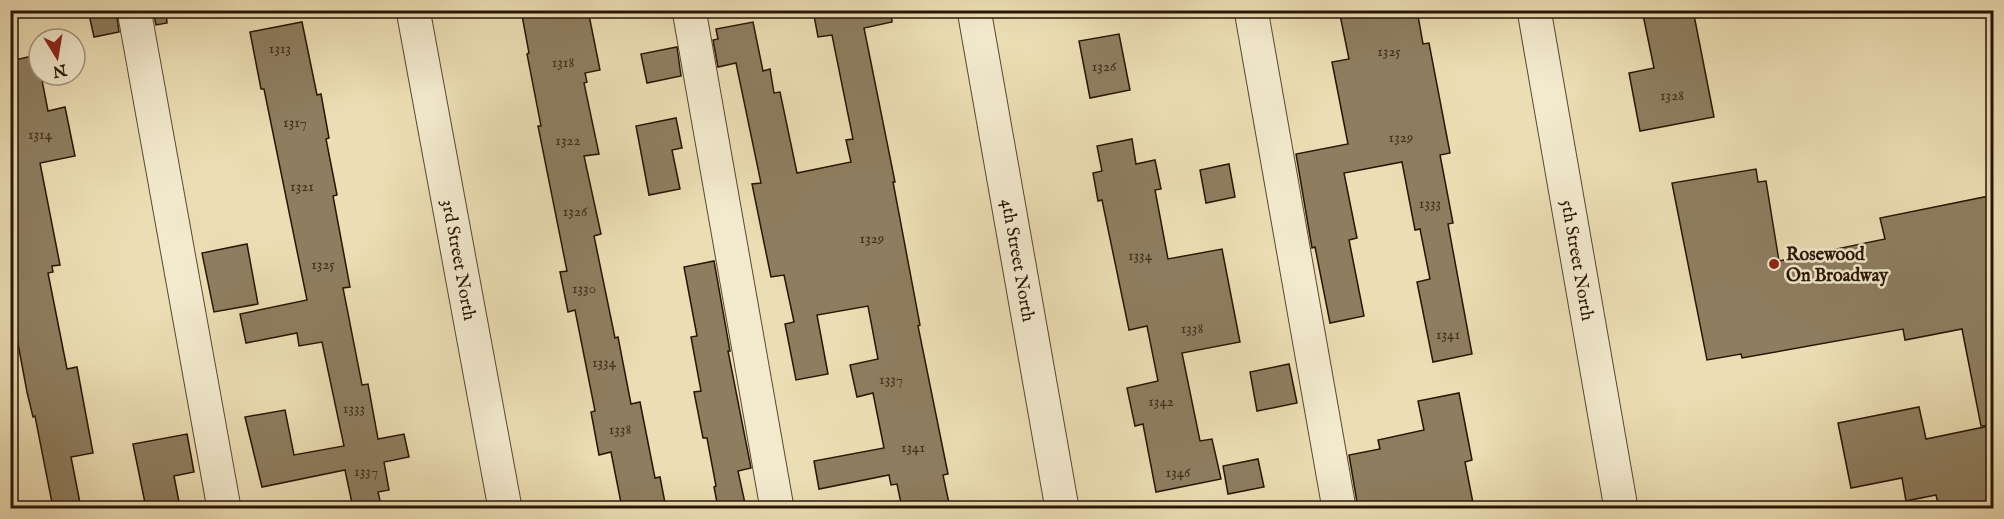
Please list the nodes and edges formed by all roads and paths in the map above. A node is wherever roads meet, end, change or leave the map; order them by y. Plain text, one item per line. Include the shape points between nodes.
1 (134, 10) edge
2 (413, 10) edge
3 (689, 10) edge
4 (974, 10) edge
5 (1251, 10) edge
6 (1534, 10) edge
7 (224, 508) edge
8 (505, 508) edge
9 (777, 508) edge
10 (1062, 508) edge
11 (1339, 508) edge
12 (1621, 508) edge

1 - 7 street
2 - 8 street, 3rd Street North
3 - 9 street
4 - 10 street, 4th Street North
5 - 11 street
6 - 12 street, 5th Street North

